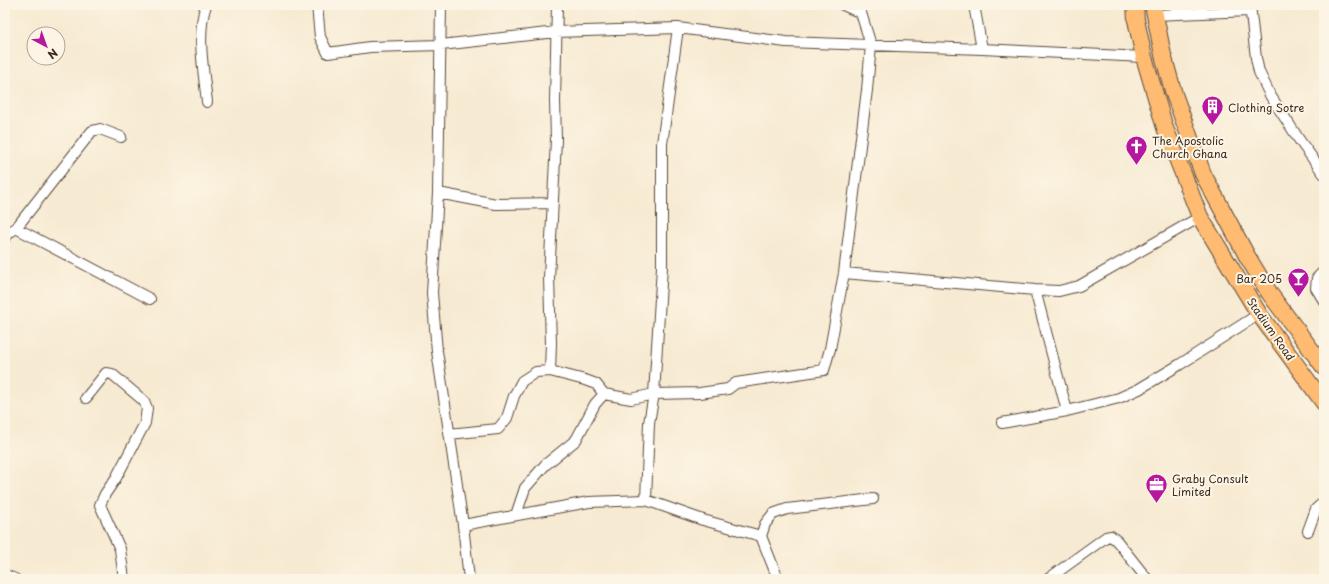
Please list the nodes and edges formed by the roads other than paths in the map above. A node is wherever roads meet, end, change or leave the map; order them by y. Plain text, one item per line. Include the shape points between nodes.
1 (206, 5) edge
2 (317, 5) edge
3 (441, 5) edge
4 (557, 5) edge
5 (843, 5) edge
6 (974, 5) edge
7 (1135, 5) edge
8 (1250, 8) edge
9 (1153, 10) edge
10 (678, 28) junction
11 (556, 32) junction
12 (441, 45) junction
13 (871, 45) junction
14 (982, 49) junction
15 (1144, 57) junction
16 (207, 102) dead end
17 (122, 137) dead end
18 (1324, 174) edge
19 (438, 193) junction
20 (554, 203) junction
21 (1200, 217) junction
22 (16, 228) junction
23 (5, 238) edge
24 (1324, 271) edge
25 (844, 273) junction
26 (1035, 290) junction
27 (150, 299) dead end
28 (1324, 300) edge
29 (1259, 314) junction
30 (1324, 367) edge
31 (550, 371) junction
32 (604, 394) junction
33 (654, 394) junction
34 (86, 398) dead end
35 (1324, 403) edge
36 (1067, 412) junction
37 (1002, 423) dead end
38 (449, 434) junction
39 (873, 499) dead end
40 (646, 500) junction
41 (1324, 502) edge
42 (516, 516) junction
43 (463, 525) junction
44 (1308, 531) dead end
45 (761, 536) junction
46 (5, 575) edge
47 (15, 579) edge
48 (124, 579) edge
49 (469, 579) edge
50 (778, 579) edge
51 (1048, 579) edge
52 (1147, 579) edge

1 - 16 street via 202,23 202,54
2 - 12 street via 320,37 328,53 370,47
3 - 12 street
4 - 11 street
5 - 13 street via 861,13
6 - 14 street
7 - 15 main road, Stadium Road
8 - 9 street
8 - 18 street via 1259,72 1270,94
9 - 30 main road, Stadium Road via 1174,94 1203,174 1262,281
10 - 11 street
10 - 13 street via 786,42
10 - 33 street via 662,144 662,267
11 - 12 street
11 - 20 street
12 - 19 street
13 - 14 street
13 - 25 street
14 - 15 street
15 - 21 main road, Stadium Road via 1165,128
17 - 22 street via 100,129 92,131
19 - 20 street via 496,204
19 - 38 street via 432,293
20 - 31 street via 549,278
21 - 26 street via 1079,286 1059,291
21 - 29 main road, Stadium Road
22 - 23 street
22 - 27 street
24 - 28 street via 1317,278 1316,288
25 - 26 street
25 - 33 street via 824,370 736,383 728,389 700,393
26 - 36 street
29 - 35 main road, Stadium Road
29 - 36 street via 1139,389 1119,398
31 - 32 street via 596,384
31 - 38 street via 536,372 522,381 507,418 498,429
32 - 33 street via 631,399
32 - 42 street via 595,404 576,440 545,465 525,488
33 - 40 street via 649,423
34 - 48 street via 106,373 112,374 144,401 147,408 145,423 100,505 120,549
36 - 37 street
38 - 43 street
39 - 45 street via 787,509 773,514 765,524
40 - 42 street via 589,502
40 - 45 street via 703,520
41 - 44 street via 1316,509
42 - 43 street
43 - 49 street
45 - 50 street
46 - 47 street
51 - 52 street via 1111,536

